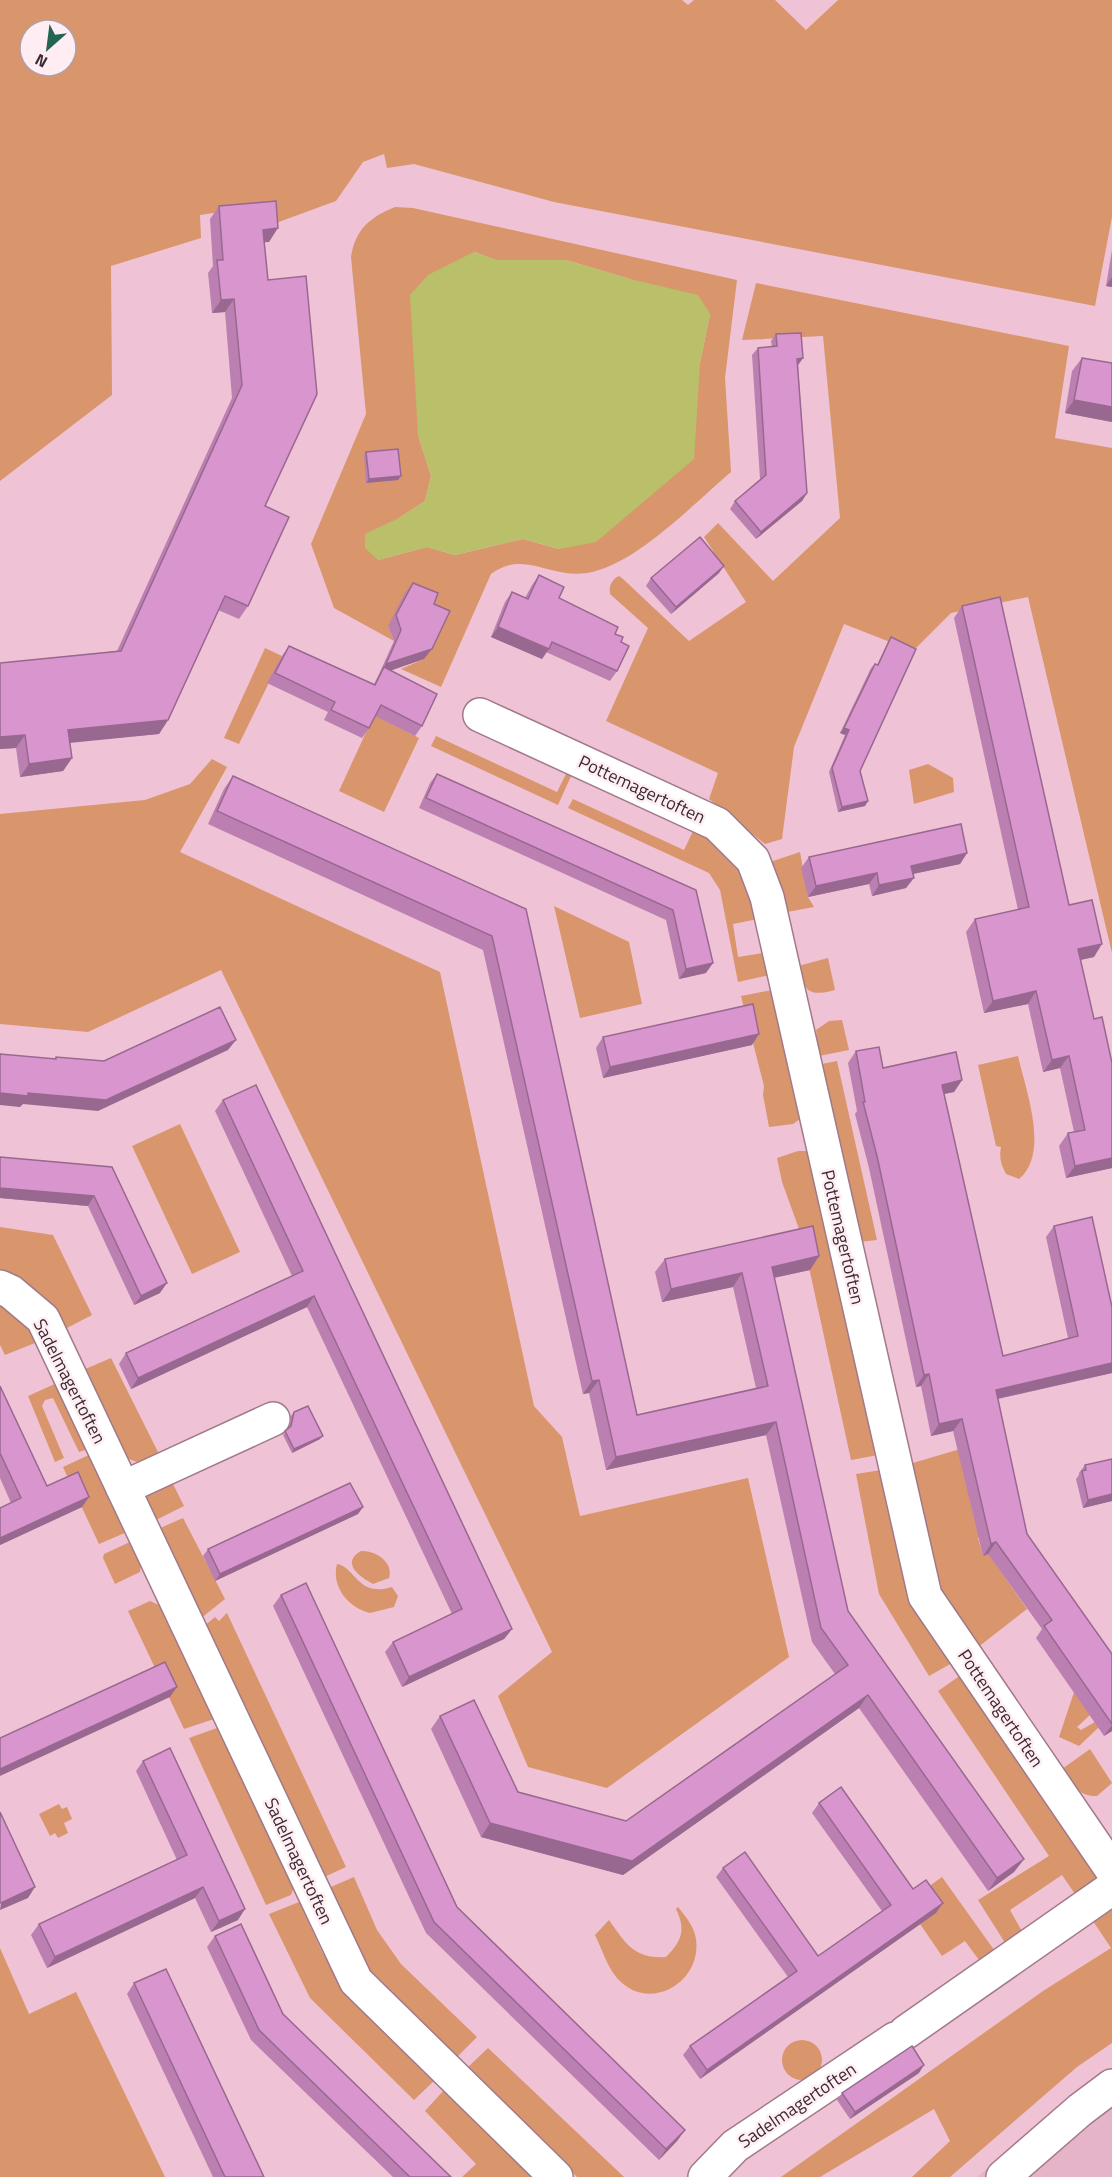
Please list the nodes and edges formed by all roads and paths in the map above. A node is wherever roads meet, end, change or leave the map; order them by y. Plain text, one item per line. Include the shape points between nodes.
1 (480, 715) dead end
2 (0, 1287) edge
3 (273, 1419) dead end
4 (123, 1488) junction
5 (1112, 1870) edge
6 (1112, 1888) edge
7 (1112, 2086) edge
8 (556, 2177) edge
9 (705, 2177) edge
10 (1003, 2177) edge

1 - 5 street, Pottemagertoften via 717,824 753,860 767,897 925,1596
2 - 4 street, Sadelmagertoften via 42,1318
3 - 4 street
4 - 8 street, Sadelmagertoften via 356,1982
6 - 9 street, Sadelmagertoften via 735,2146
7 - 10 street

